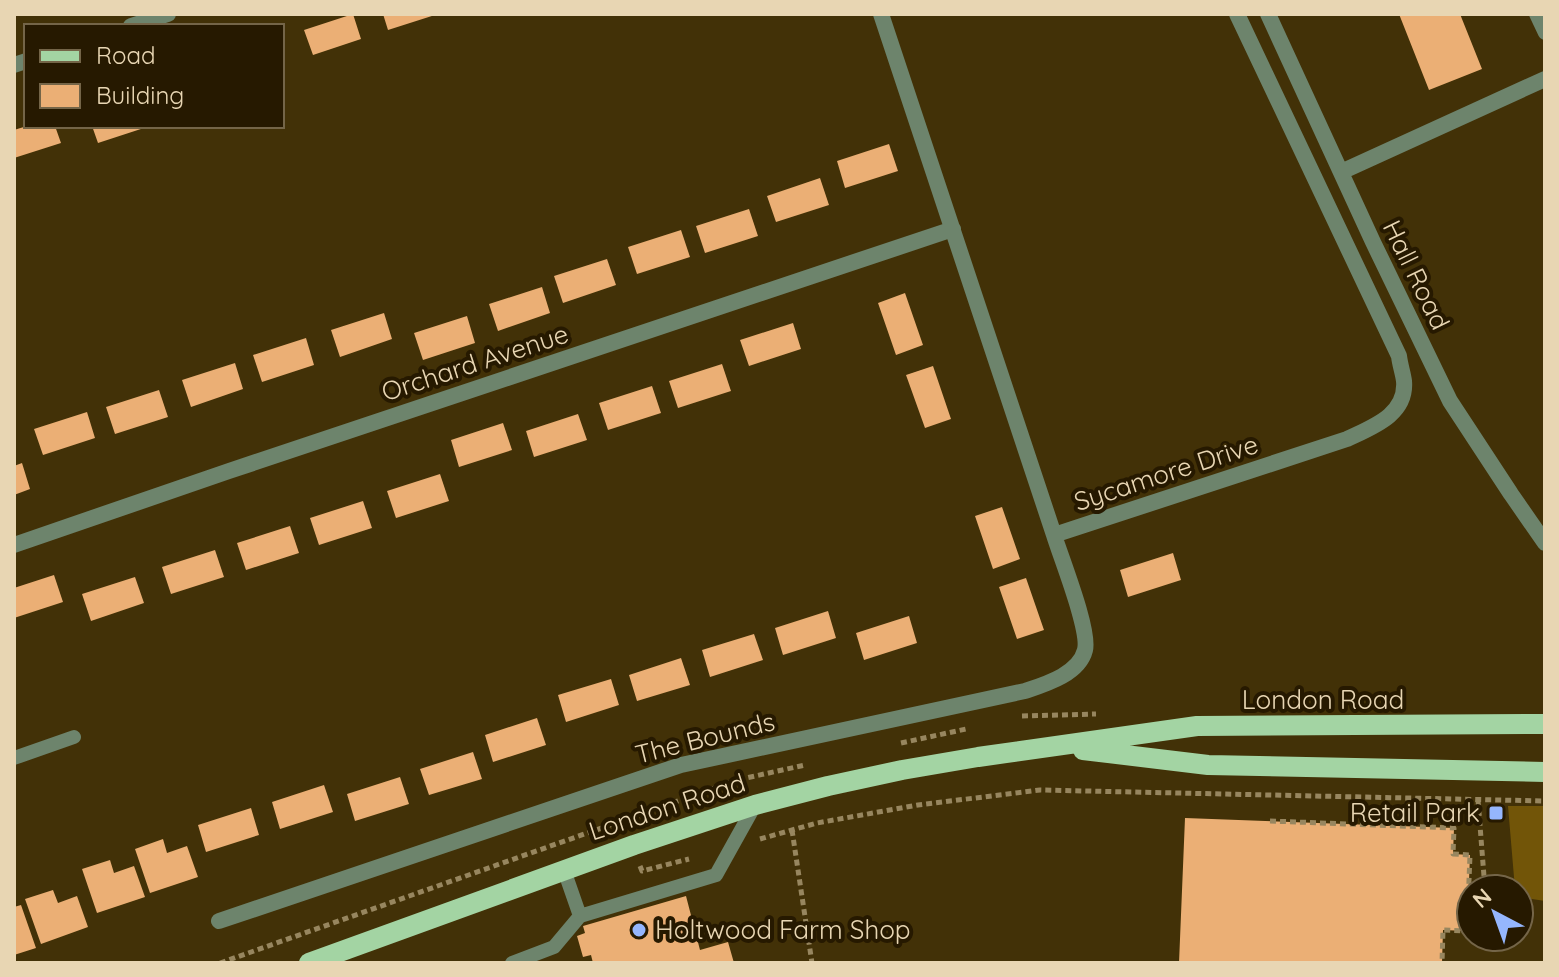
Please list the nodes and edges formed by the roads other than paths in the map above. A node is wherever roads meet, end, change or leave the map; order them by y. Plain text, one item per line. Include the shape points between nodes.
1 (168, 14) edge
2 (881, 14) edge
3 (1237, 14) edge
4 (1268, 14) edge
5 (1536, 14) edge
6 (137, 24) edge
7 (1545, 33) edge
8 (1545, 79) edge
9 (1341, 172) junction
10 (953, 229) junction
11 (1054, 535) junction
12 (1545, 543) edge
13 (14, 545) edge
14 (1545, 724) edge
15 (74, 737) dead end
16 (1055, 747) junction
17 (14, 758) edge
18 (1545, 772) edge
19 (755, 805) junction
20 (564, 870) junction
21 (580, 916) junction
22 (219, 921) dead end
23 (309, 963) edge
24 (512, 963) edge

1 - 6 street
2 - 10 street, Sycamore Drive
3 - 11 street, Sycamore Drive via 1399,356 1405,384 1401,404 1385,420 1347,439
4 - 9 street, Hall Road
5 - 7 lane
8 - 9 street
9 - 12 street, Hall Road via 1450,401
10 - 11 street, Sycamore Drive
10 - 13 street, Orchard Avenue
11 - 22 street, The Bounds via 1082,622 1085,649 1074,668 1046,684 681,765
14 - 16 main road, London Road via 1197,726
15 - 17 lane
16 - 18 main road, London Road via 1208,765
16 - 19 main road, London Road via 902,770
19 - 20 main road, London Road
19 - 21 lane via 716,875
20 - 21 lane
20 - 23 main road, London Road
21 - 24 lane via 554,947

